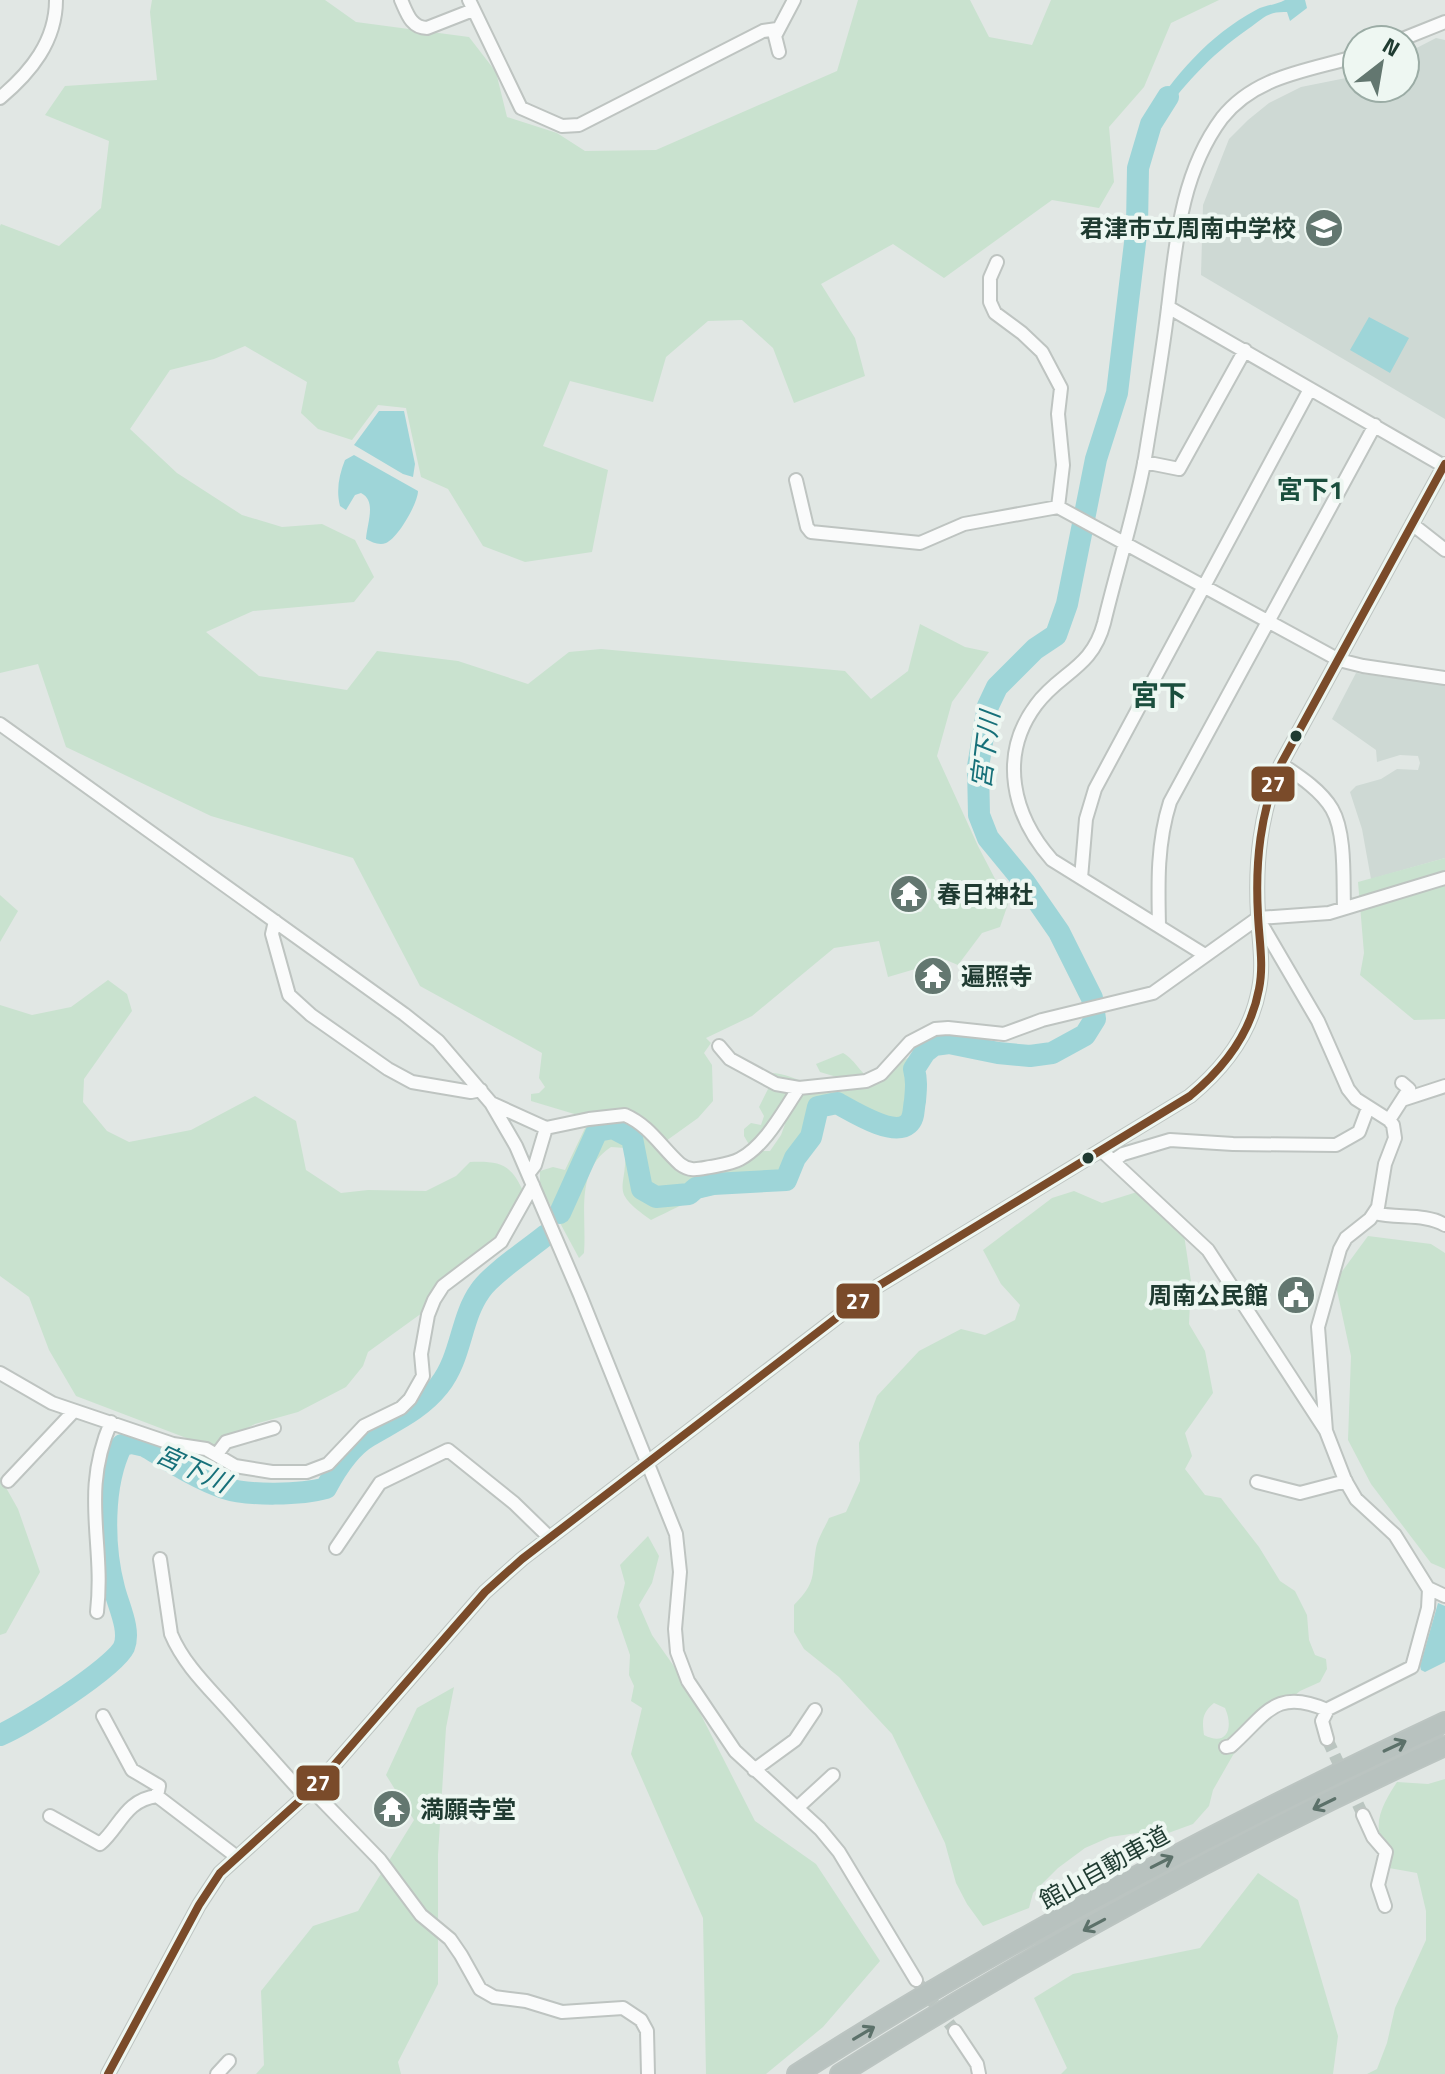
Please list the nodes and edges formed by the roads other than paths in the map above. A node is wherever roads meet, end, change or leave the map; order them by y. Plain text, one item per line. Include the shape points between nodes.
1 (56, 0) edge
2 (401, 0) edge
3 (794, 0) edge
4 (471, 5) edge
5 (1445, 22) edge
6 (777, 29) junction
7 (1421, 32) edge
8 (779, 52) dead end
9 (1341, 60) edge
10 (0, 98) edge
11 (997, 262) dead end
12 (1168, 307) junction
13 (1245, 350) junction
14 (1310, 389) junction
15 (1375, 425) junction
16 (1144, 462) junction
17 (1445, 465) edge
18 (796, 480) dead end
19 (1062, 510) junction
20 (1412, 524) junction
21 (1123, 543) junction
22 (1445, 550) edge
23 (1202, 587) junction
24 (1268, 621) junction
25 (1339, 660) junction
26 (1445, 678) edge
27 (0, 724) edge
28 (1281, 764) junction
29 (1081, 878) junction
30 (1445, 878) edge
31 (1344, 908) junction
32 (1258, 918) junction
33 (275, 921) junction
34 (1159, 925) junction
35 (1205, 955) junction
36 (719, 1046) dead end
37 (1402, 1083) dead end
38 (1445, 1086) edge
39 (799, 1088) junction
40 (481, 1090) junction
41 (1402, 1100) junction
42 (491, 1103) junction
43 (1368, 1108) junction
44 (1389, 1120) junction
45 (546, 1128) junction
46 (1102, 1151) junction
47 (1113, 1161) junction
48 (531, 1179) junction
49 (1375, 1213) junction
50 (1445, 1225) edge
51 (0, 1373) edge
52 (74, 1411) junction
53 (111, 1422) junction
54 (274, 1428) dead end
55 (1326, 1431) junction
56 (217, 1454) junction
57 (646, 1464) junction
58 (8, 1481) dead end
59 (1346, 1481) junction
60 (1257, 1482) dead end
61 (550, 1538) junction
62 (336, 1548) dead end
63 (160, 1559) dead end
64 (1429, 1589) junction
65 (1445, 1596) edge
66 (97, 1612) dead end
67 (815, 1710) dead end
68 (1327, 1710) junction
69 (103, 1716) dead end
70 (1445, 1722) edge
71 (1327, 1739) tunnel mouth
72 (1445, 1746) edge
73 (1226, 1747) dead end
74 (754, 1770) junction
75 (833, 1775) dead end
76 (309, 1794) junction
77 (157, 1796) junction
78 (797, 1808) junction
79 (1363, 1815) tunnel mouth
80 (50, 1816) dead end
81 (237, 1857) junction
82 (1385, 1906) dead end
83 (916, 1980) tunnel mouth
84 (955, 2031) tunnel mouth
85 (229, 2061) dead end
86 (108, 2074) edge
87 (217, 2074) edge
88 (648, 2074) edge
89 (797, 2074) edge
90 (840, 2074) edge
91 (979, 2074) edge

1 - 10 street via 52,34 32,67
2 - 4 street via 410,21 421,28
3 - 6 street
4 - 6 street via 521,108 570,127 763,31
5 - 7 street
6 - 8 street
9 - 12 street via 1274,79 1248,93 1223,117 1190,176
11 - 19 street via 990,278 995,313 1042,352 1061,388
12 - 13 street
12 - 16 street
13 - 14 street
13 - 16 street via 1179,469
14 - 15 street
14 - 23 street
15 - 17 street
15 - 24 street
16 - 21 street
17 - 20 street
18 - 19 street via 807,527 829,535 920,543 964,524
19 - 21 street
20 - 22 street
20 - 25 street
21 - 23 street
21 - 29 street via 1101,634 1081,666 1036,705 1016,750 1015,791 1028,828 1052,860
23 - 24 street
23 - 29 street via 1095,789 1086,819
24 - 25 street
24 - 34 street via 1170,802 1161,829
25 - 26 street
25 - 28 street
27 - 33 street
28 - 31 street via 1333,810 1340,835
28 - 32 street via 1259,837
29 - 34 street
30 - 31 street
31 - 32 street
32 - 35 street
32 - 43 street via 1318,1021 1348,1089
32 - 46 street via 1257,1000 1223,1065 1190,1096
33 - 40 street via 438,1041
33 - 40 street via 272,934 289,995 311,1015 412,1082
34 - 35 street
35 - 39 street via 1153,993 1004,1034 935,1029 910,1042 877,1077
36 - 39 street via 730,1059 768,1081
37 - 41 street via 1409,1089
38 - 41 street
39 - 45 street via 751,1151 730,1163 695,1170 679,1163 653,1133 625,1115
40 - 42 street
41 - 44 street
42 - 45 street
42 - 48 street
43 - 44 street
43 - 47 street via 1359,1132 1336,1145 1170,1140
44 - 49 street via 1395,1138
45 - 48 street
46 - 47 street
46 - 57 street via 878,1286
47 - 55 street via 1208,1250
48 - 56 street via 501,1242 443,1286 434,1300 421,1354 423,1376 401,1408 370,1421 328,1464 307,1472 247,1469
48 - 57 street
49 - 50 street
49 - 55 street via 1340,1249 1318,1327
51 - 52 street
52 - 53 street
52 - 58 street
53 - 56 street
53 - 66 street via 93,1495
54 - 56 street via 226,1442
55 - 59 street
57 - 61 street
57 - 74 street via 678,1544 675,1629 681,1666 717,1726
59 - 60 street via 1300,1493
59 - 64 street via 1364,1509 1395,1535
61 - 62 street via 448,1450 380,1483
61 - 76 street via 485,1592
63 - 76 street via 174,1642 216,1698
64 - 65 street
64 - 68 street via 1412,1667
67 - 74 street via 795,1740
68 - 71 street via 1322,1721
68 - 73 street via 1285,1701 1262,1713
69 - 77 street via 132,1770 159,1786
89 -> 70 highway, 館山自動車道 via 1118,1885
72 -> 90 highway, 館山自動車道 via 1292,1819 1068,1938
74 - 78 street
75 - 78 street
76 - 81 street
76 - 88 street via 380,1860 421,1915 450,1939 480,1989 562,2012 623,2008 647,2031
77 - 80 street via 124,1813 100,1844
77 - 81 street
78 - 83 street via 839,1852
79 - 82 street via 1386,1852 1378,1885
81 - 86 street via 209,1887
84 - 91 street
85 - 87 street

